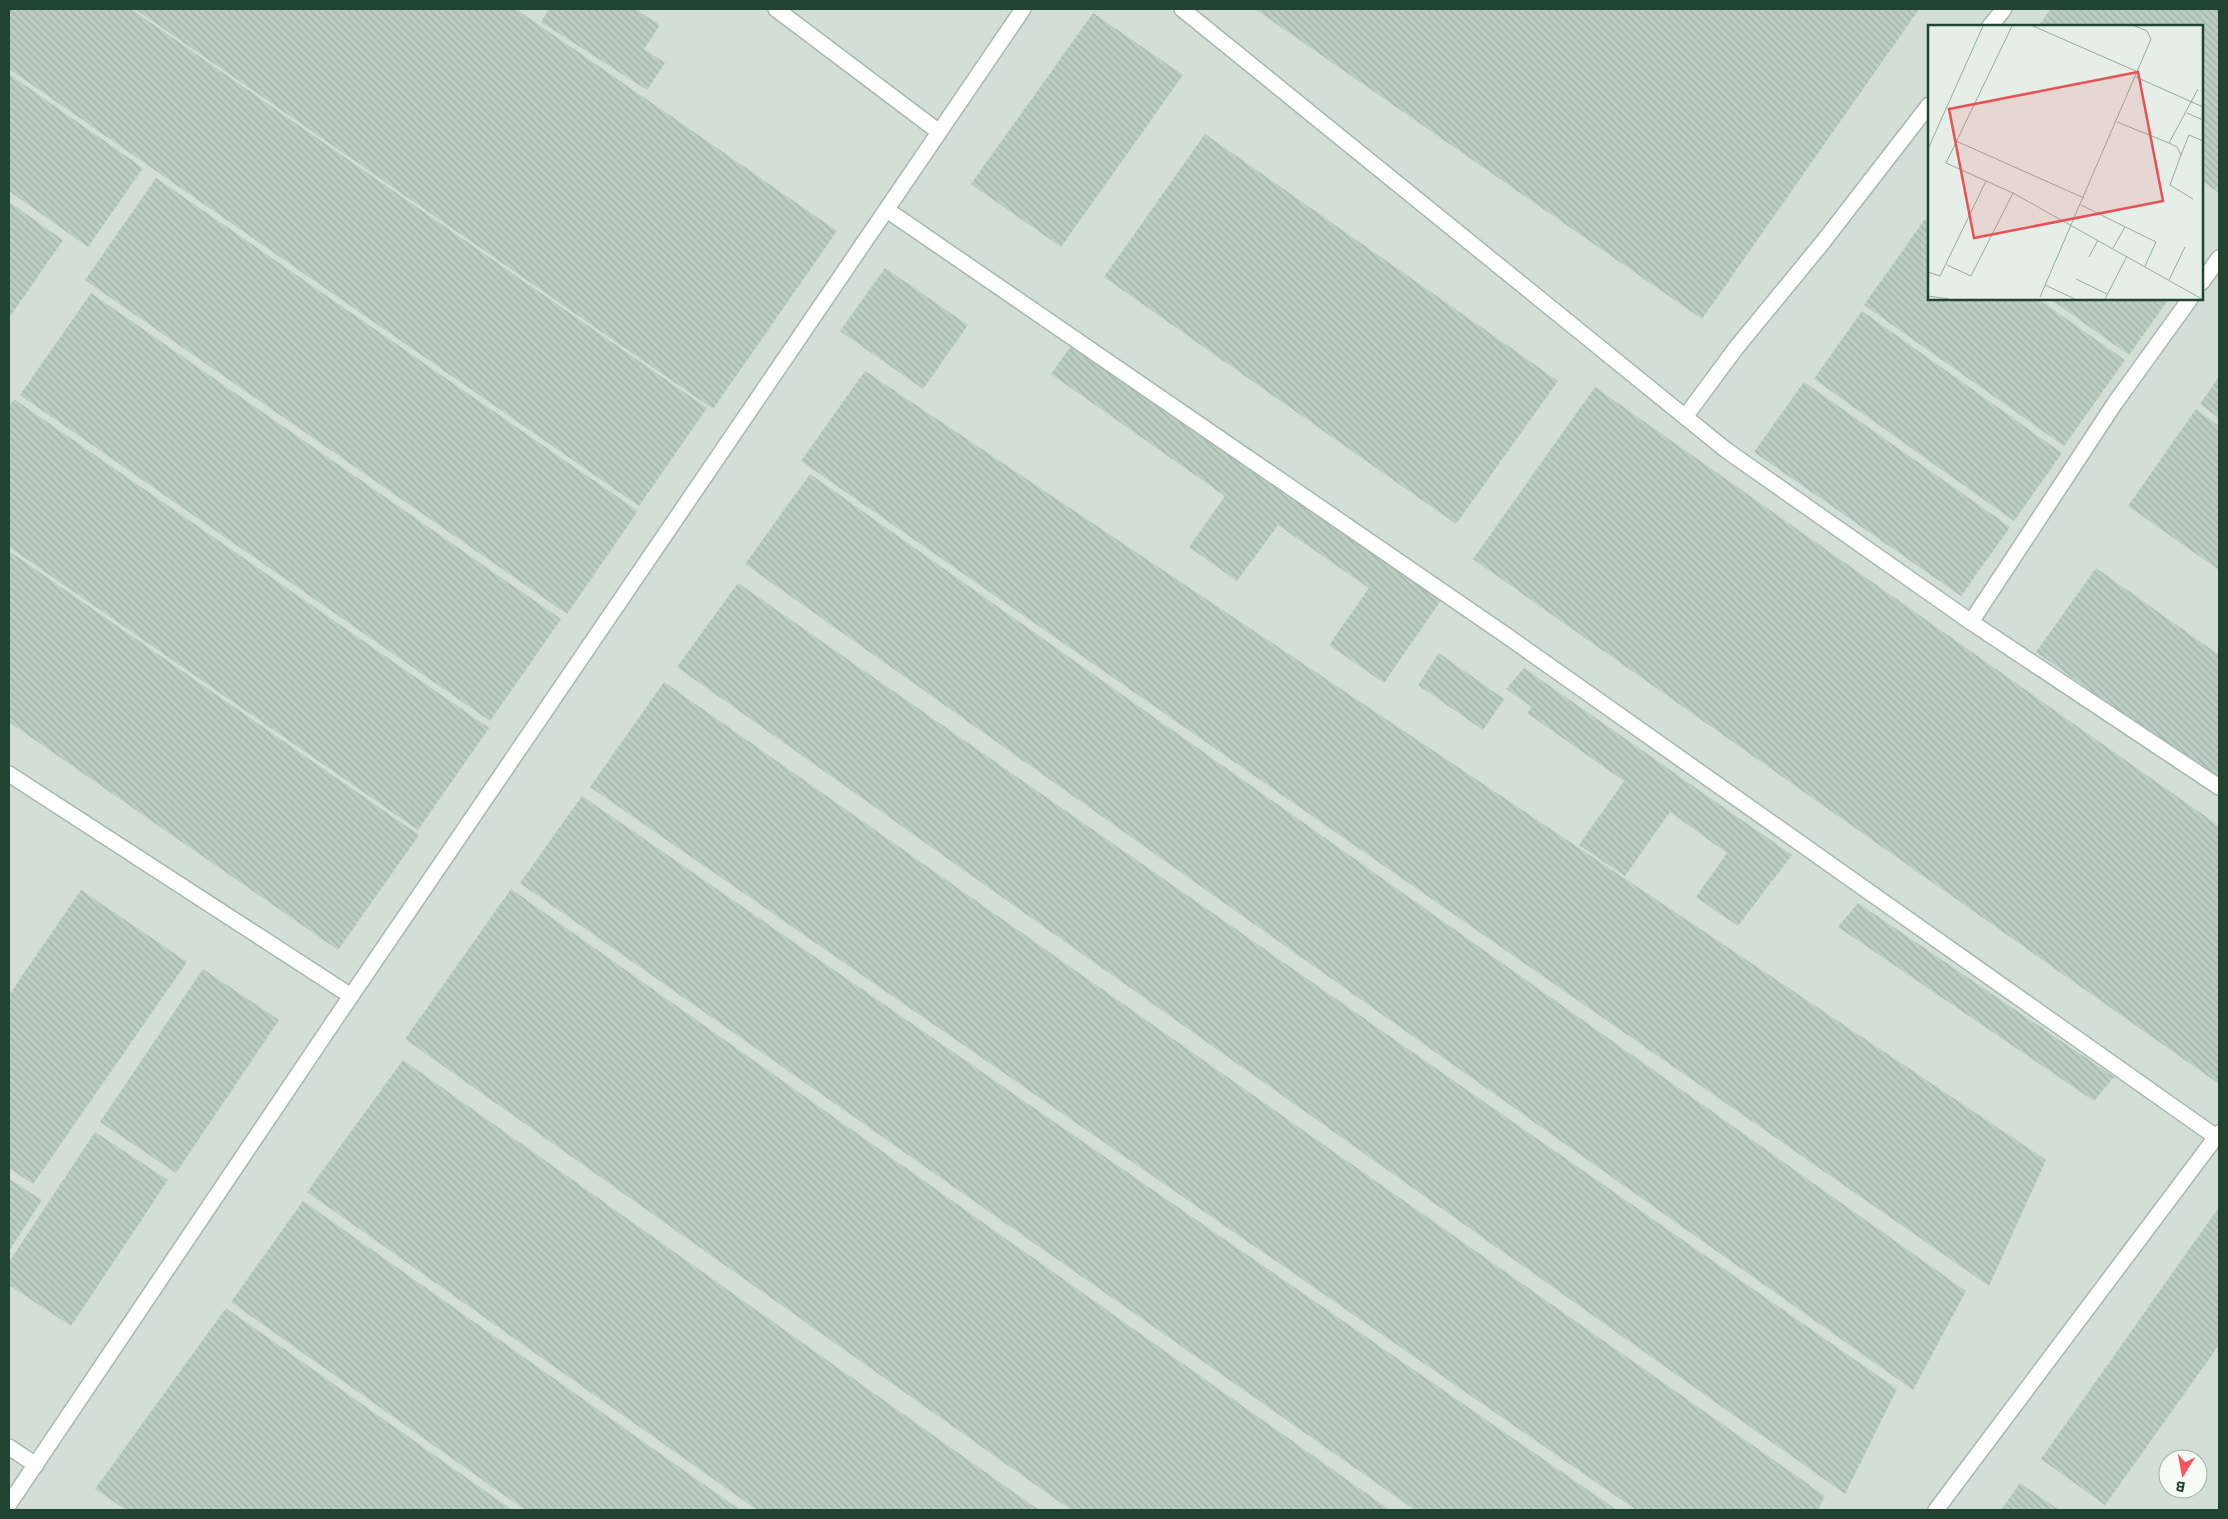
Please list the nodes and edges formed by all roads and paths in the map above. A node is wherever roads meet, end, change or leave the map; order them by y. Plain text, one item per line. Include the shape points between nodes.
1 (776, 9) edge
2 (1023, 9) edge
3 (1182, 9) edge
4 (2004, 9) edge
5 (1991, 25) edge
6 (1928, 106) edge
7 (939, 132) junction
8 (887, 210) junction
9 (2219, 258) edge
10 (2203, 281) edge
11 (2189, 300) edge
12 (1685, 417) junction
13 (1971, 622) junction
14 (9, 774) edge
15 (2219, 787) edge
16 (351, 996) junction
17 (2218, 1135) edge
18 (9, 1447) edge
19 (36, 1465) junction
20 (9, 1504) edge
21 (1936, 1510) edge

1 - 7 street
2 - 7 street
3 - 12 street
4 - 5 street
6 - 12 street
7 - 8 street
8 - 16 street
8 - 17 street via 1507,636
9 - 10 street
11 - 13 street via 2114,403
12 - 13 street via 1726,450
13 - 15 street
14 - 16 street
16 - 19 street
17 - 21 street
18 - 19 street
19 - 20 street

